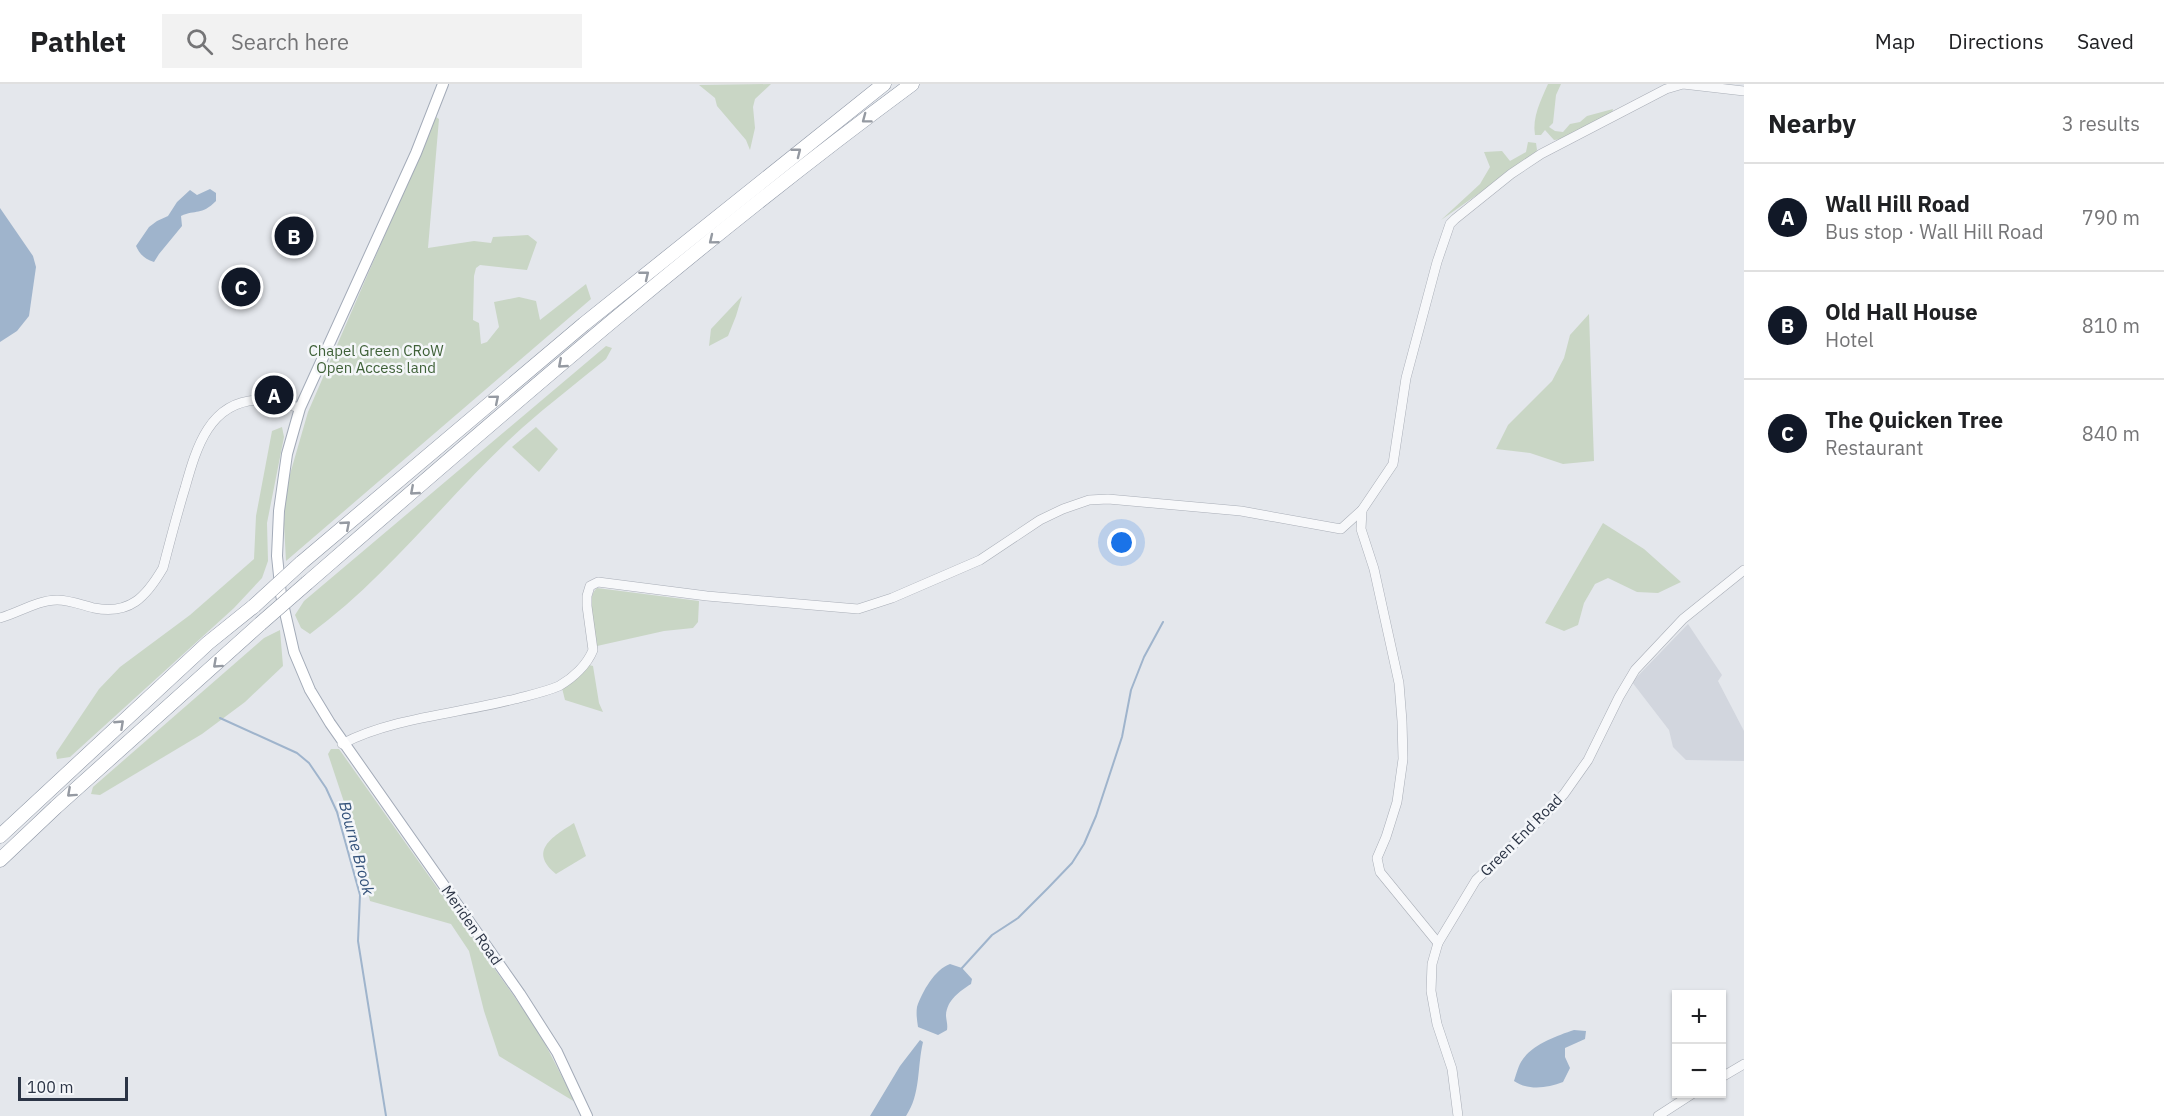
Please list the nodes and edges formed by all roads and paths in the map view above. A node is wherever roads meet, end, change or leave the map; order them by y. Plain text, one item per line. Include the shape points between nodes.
1 (443, 84) edge
2 (884, 84) edge
3 (912, 84) edge
4 (1744, 91) edge
5 (300, 408) junction
6 (1362, 510) junction
7 (1341, 529) junction
8 (1361, 529) junction
9 (1744, 570) edge
10 (0, 618) edge
11 (342, 744) junction
12 (0, 836) edge
13 (0, 860) edge
14 (1438, 943) junction
15 (1744, 1065) edge
16 (1726, 1075) edge
17 (1686, 1098) edge
18 (587, 1116) edge
19 (1458, 1116) edge
20 (1658, 1116) edge

1 - 5 main road, Meriden Road via 416,153
12 -> 2 highway, bridge via 207,643 584,324
3 -> 13 highway, bridge via 594,337 306,583
4 - 6 street via 1683,84 1666,89 1541,154 1510,174 1450,224 1406,378 1393,464
5 - 10 street via 258,400 237,404 211,423 197,447 163,568 141,598 125,608 109,610 48,601
5 - 11 main road, Meriden Road via 287,454 279,511 277,556 281,595 298,661
6 - 7 street
6 - 8 street
7 - 8 street
7 - 11 street via 1241,511 1108,498 1063,509 980,560 858,609 598,582 590,586 587,596 593,650 590,659 561,685 360,734
8 - 14 street via 1374,569 1399,683 1402,721 1403,759 1397,802 1377,858 1380,872
9 - 14 street, Green End Road via 1683,619 1635,670 1588,760 1564,794 1476,880
11 - 18 main road, Meriden Road via 526,1003 557,1052
14 - 19 street, Green End Road via 1431,991 1452,1069
15 - 16 street
17 - 20 street

